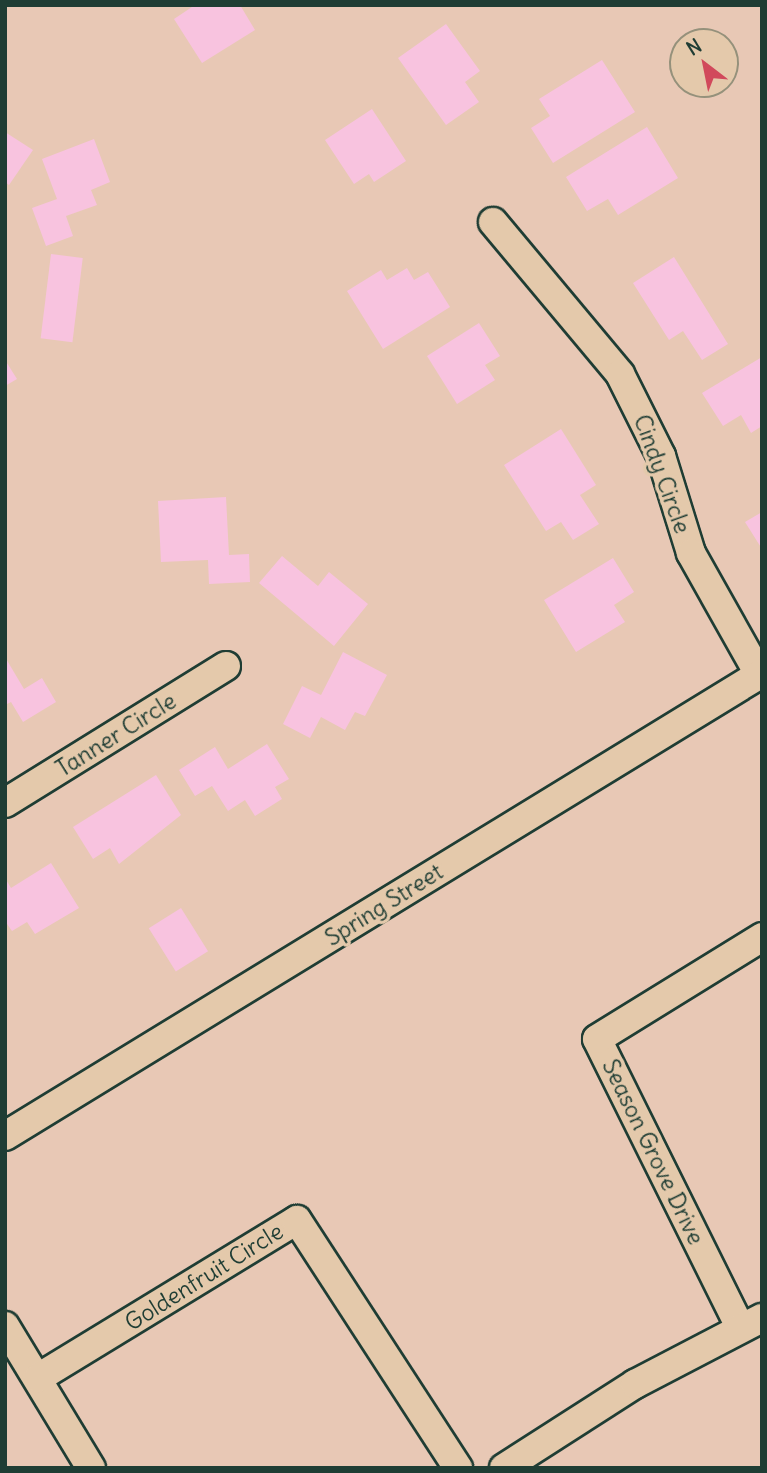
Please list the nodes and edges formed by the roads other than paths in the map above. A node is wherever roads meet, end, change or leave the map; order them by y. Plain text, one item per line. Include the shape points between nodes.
1 (493, 222) dead end
2 (226, 666) dead end
3 (760, 673) edge
4 (5, 803) edge
5 (762, 937) edge
6 (5, 1136) edge
7 (750, 1322) edge
8 (5, 1326) edge
9 (38, 1378) junction
10 (91, 1468) edge
11 (458, 1468) edge
12 (504, 1468) edge

1 - 3 street, Cindy Circle via 620,374 661,456 691,553
2 - 4 street, Tanner Circle
3 - 6 street, Spring Street
5 - 7 street, Season Grove Drive via 597,1039
7 - 12 street
8 - 9 street
9 - 10 street
9 - 11 street, Goldenfruit Circle via 297,1220

